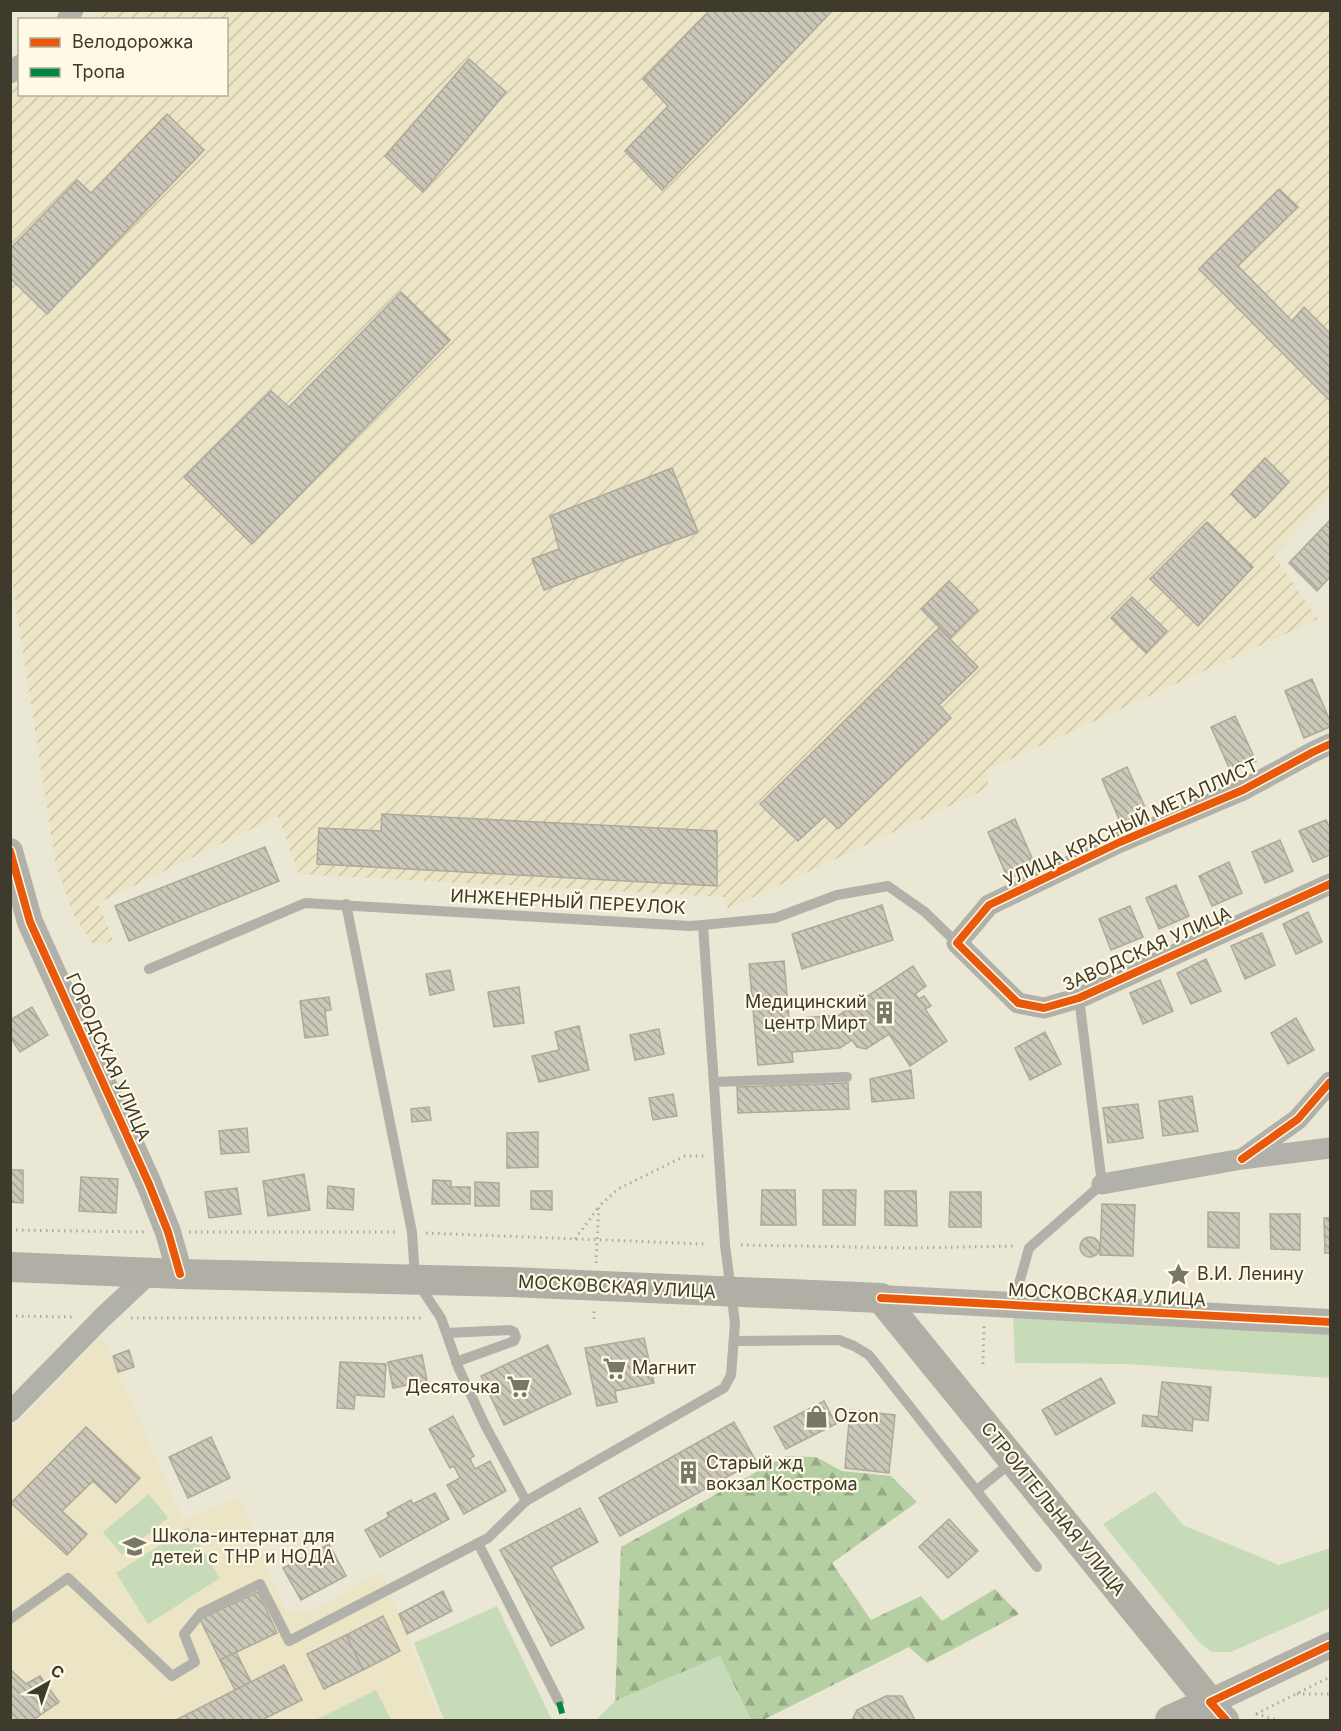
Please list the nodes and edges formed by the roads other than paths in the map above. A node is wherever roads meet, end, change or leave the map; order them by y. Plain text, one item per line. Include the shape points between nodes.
1 (1330, 744) edge
2 (10, 851) edge
3 (1330, 884) edge
4 (346, 904) junction
5 (703, 925) junction
6 (957, 943) junction
7 (149, 969) dead end
8 (1079, 998) junction
9 (848, 1077) dead end
10 (714, 1082) junction
11 (1330, 1082) edge
12 (1330, 1148) edge
13 (1242, 1159) junction
14 (1101, 1184) junction
15 (10, 1267) edge
16 (165, 1273) junction
17 (415, 1279) junction
18 (731, 1292) junction
19 (881, 1298) junction
20 (1013, 1306) junction
21 (1330, 1322) edge
22 (447, 1333) junction
23 (734, 1341) junction
24 (456, 1362) junction
25 (10, 1412) edge
26 (1014, 1461) junction
27 (977, 1490) junction
28 (526, 1501) junction
29 (478, 1543) junction
30 (1037, 1567) dead end
31 (10, 1619) edge
32 (1330, 1645) edge
33 (559, 1702) dead end
34 (1218, 1711) edge
35 (1170, 1720) edge

1 - 6 street, УЛИЦА КРАСНЫЙ МЕТАЛЛИСТ via 1243,790 1120,842 989,905
2 - 16 street, ГОРОДСКАЯ УЛИЦА via 24,917 168,1232
3 - 8 street, ЗАВОДСКАЯ УЛИЦА
4 - 5 lane, ИНЖЕНЕРНЫЙ ПЕРЕУЛОК
4 - 7 lane, ИНЖЕНЕРНЫЙ ПЕРЕУЛОК via 306,903
4 - 17 lane via 412,1232
5 - 6 lane via 775,918 837,895 888,886 925,912
5 - 10 lane, ИНЖЕНЕРНЫЙ ПЕРЕУЛОК
6 - 8 street, ЗАВОДСКАЯ УЛИЦА via 1018,1003 1044,1008
8 - 14 lane
9 - 10 lane
10 - 18 lane, ИНЖЕНЕРНЫЙ ПЕРЕУЛОК
11 - 13 street via 1298,1119
12 - 13 street
13 - 14 street
14 - 20 lane via 1029,1248
15 - 16 main road, МОСКОВСКАЯ УЛИЦА
16 - 17 main road, МОСКОВСКАЯ УЛИЦА
16 - 25 street via 102,1318
17 - 18 main road, МОСКОВСКАЯ УЛИЦА
17 - 22 lane
18 - 19 main road, МОСКОВСКАЯ УЛИЦА
18 - 23 lane, ИНЖЕНЕРНЫЙ ПЕРЕУЛОК
19 - 20 street, МОСКОВСКАЯ УЛИЦА
19 - 26 main road, СТРОИТЕЛЬНАЯ УЛИЦА
20 - 21 street, МОСКОВСКАЯ УЛИЦА
22 - 24 lane
22 - 24 lane via 510,1330 516,1336 514,1341
23 - 27 lane via 839,1340 869,1354
23 - 28 lane, ИНЖЕНЕРНЫЙ ПЕРЕУЛОК via 730,1375 724,1388
24 - 28 lane
26 - 27 lane
26 - 34 main road, СТРОИТЕЛЬНАЯ УЛИЦА
27 - 30 lane
28 - 29 lane, ИНЖЕНЕРНЫЙ ПЕРЕУЛОК
29 - 31 lane, ИНЖЕНЕРНЫЙ ПЕРЕУЛОК via 289,1641 261,1584 201,1613 184,1634 195,1662 172,1676 68,1578
29 - 33 lane
32 - 34 street
34 - 35 main road

